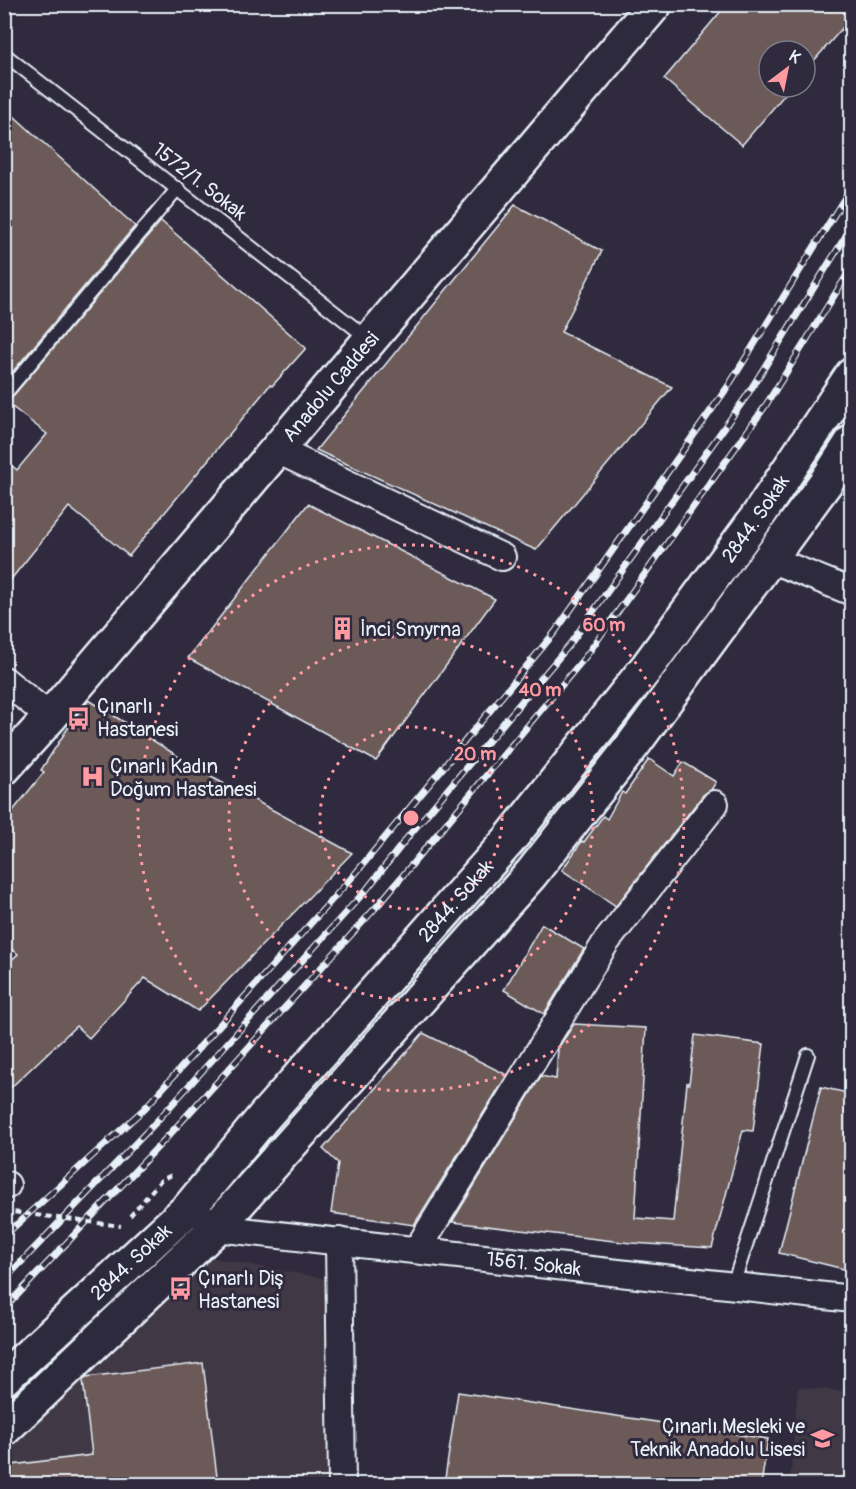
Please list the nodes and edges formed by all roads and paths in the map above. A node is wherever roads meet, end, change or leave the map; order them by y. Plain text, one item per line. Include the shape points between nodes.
1 (655, 4) edge
2 (4, 54) edge
3 (178, 188) junction
4 (370, 340) junction
5 (852, 375) edge
6 (4, 395) edge
7 (852, 442) edge
8 (278, 450) junction
9 (502, 557) dead end
10 (770, 559) junction
11 (852, 592) edge
12 (4, 680) edge
13 (50, 717) junction
14 (4, 768) edge
15 (715, 804) dead end
16 (808, 1055) dead end
17 (161, 1180) dead end
18 (189, 1208) junction
19 (4, 1211) edge
20 (216, 1228) junction
21 (339, 1241) junction
22 (417, 1250) junction
23 (733, 1285) junction
24 (852, 1299) edge
25 (4, 1378) edge
26 (4, 1430) edge
27 (342, 1485) edge

1 - 4 main road, Anadolu Caddesi
2 - 3 lane, 1572/1. Sokak
3 - 4 lane, 1572/1. Sokak
3 - 6 lane
4 - 8 main road, Anadolu Caddesi
5 - 18 main road, 2844. Sokak via 758,516 648,666 508,840 262,1118
7 - 10 main road, 2844. Sokak
8 - 9 street
8 - 13 main road, Anadolu Caddesi
10 - 11 street
10 - 20 main road, 2844. Sokak via 633,745 531,874
12 - 13 street
13 - 14 main road, Anadolu Caddesi
15 - 22 street via 606,942
16 - 23 lane
17 - 19 path, bridge via 121,1226
18 - 20 street
18 - 25 main road, 2844. Sokak
20 - 21 street, 1561. Sokak
20 - 26 main road, 2844. Sokak
21 - 22 street, 1561. Sokak
21 - 27 street
22 - 23 street, 1561. Sokak
23 - 24 street, 1561. Sokak

